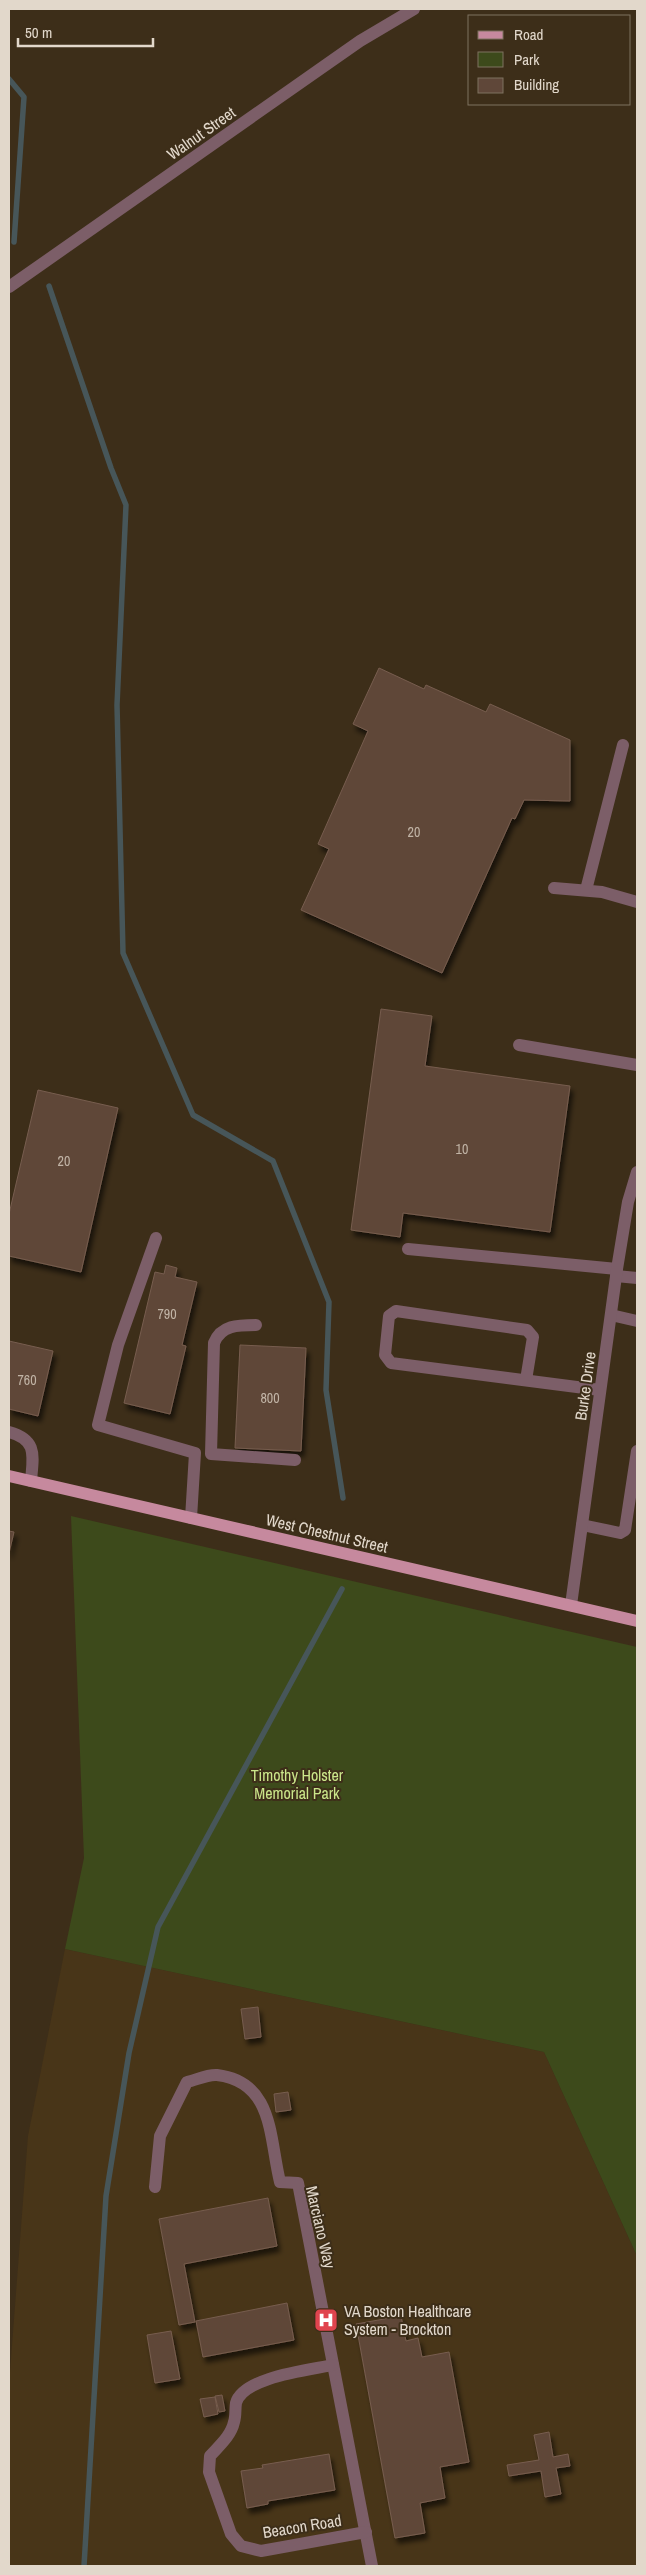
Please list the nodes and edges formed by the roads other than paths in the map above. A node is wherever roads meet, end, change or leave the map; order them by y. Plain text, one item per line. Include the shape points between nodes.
1 (414, 9) edge
2 (9, 287) edge
3 (623, 745) dead end
4 (554, 888) dead end
5 (586, 890) junction
6 (637, 902) edge
7 (519, 1045) dead end
8 (637, 1065) edge
9 (637, 1172) edge
10 (156, 1238) dead end
11 (408, 1249) dead end
12 (616, 1272) junction
13 (637, 1278) edge
14 (611, 1315) junction
15 (637, 1321) edge
16 (256, 1325) dead end
17 (526, 1380) junction
18 (600, 1390) junction
19 (9, 1432) edge
20 (637, 1450) edge
21 (195, 1453) junction
22 (211, 1454) junction
23 (295, 1460) dead end
24 (9, 1476) edge
25 (31, 1481) junction
26 (191, 1518) junction
27 (582, 1525) junction
28 (571, 1606) junction
29 (637, 1621) edge
30 (154, 2187) dead end
31 (333, 2365) junction
32 (366, 2532) junction
33 (372, 2566) edge

1 - 2 street, Walnut Street via 360,42
3 - 5 street
4 - 5 street
5 - 6 street
7 - 8 street
9 - 12 street, Burke Drive via 628,1202
10 - 21 street via 118,1345 98,1425
11 - 12 street
12 - 13 street
12 - 14 street, Burke Drive
14 - 15 street
14 - 18 street, Burke Drive
16 - 22 street via 226,1328 217,1335 214,1343
17 - 17 street via 391,1363 385,1355 389,1316 396,1311 527,1330 533,1337
17 - 18 street
18 - 27 street, Burke Drive
19 - 25 street via 24,1436 30,1446 33,1455
20 - 27 street via 625,1530 620,1533
21 - 22 street
21 - 26 street
22 - 23 street
24 - 25 main road, West Chestnut Street
25 - 26 main road, West Chestnut Street
26 - 28 main road, West Chestnut Street
27 - 28 street, Burke Drive
28 - 29 main road, West Chestnut Street
30 - 31 street, Marciano Way via 160,2136 187,2082 216,2075 251,2087 264,2104 280,2182 298,2183
31 - 32 street, Marciano Way
31 - 32 street, Beacon Road via 260,2380 249,2388 236,2401 234,2423 227,2438 210,2456 209,2472 231,2534 242,2546 268,2550
32 - 33 street, Marciano Way

